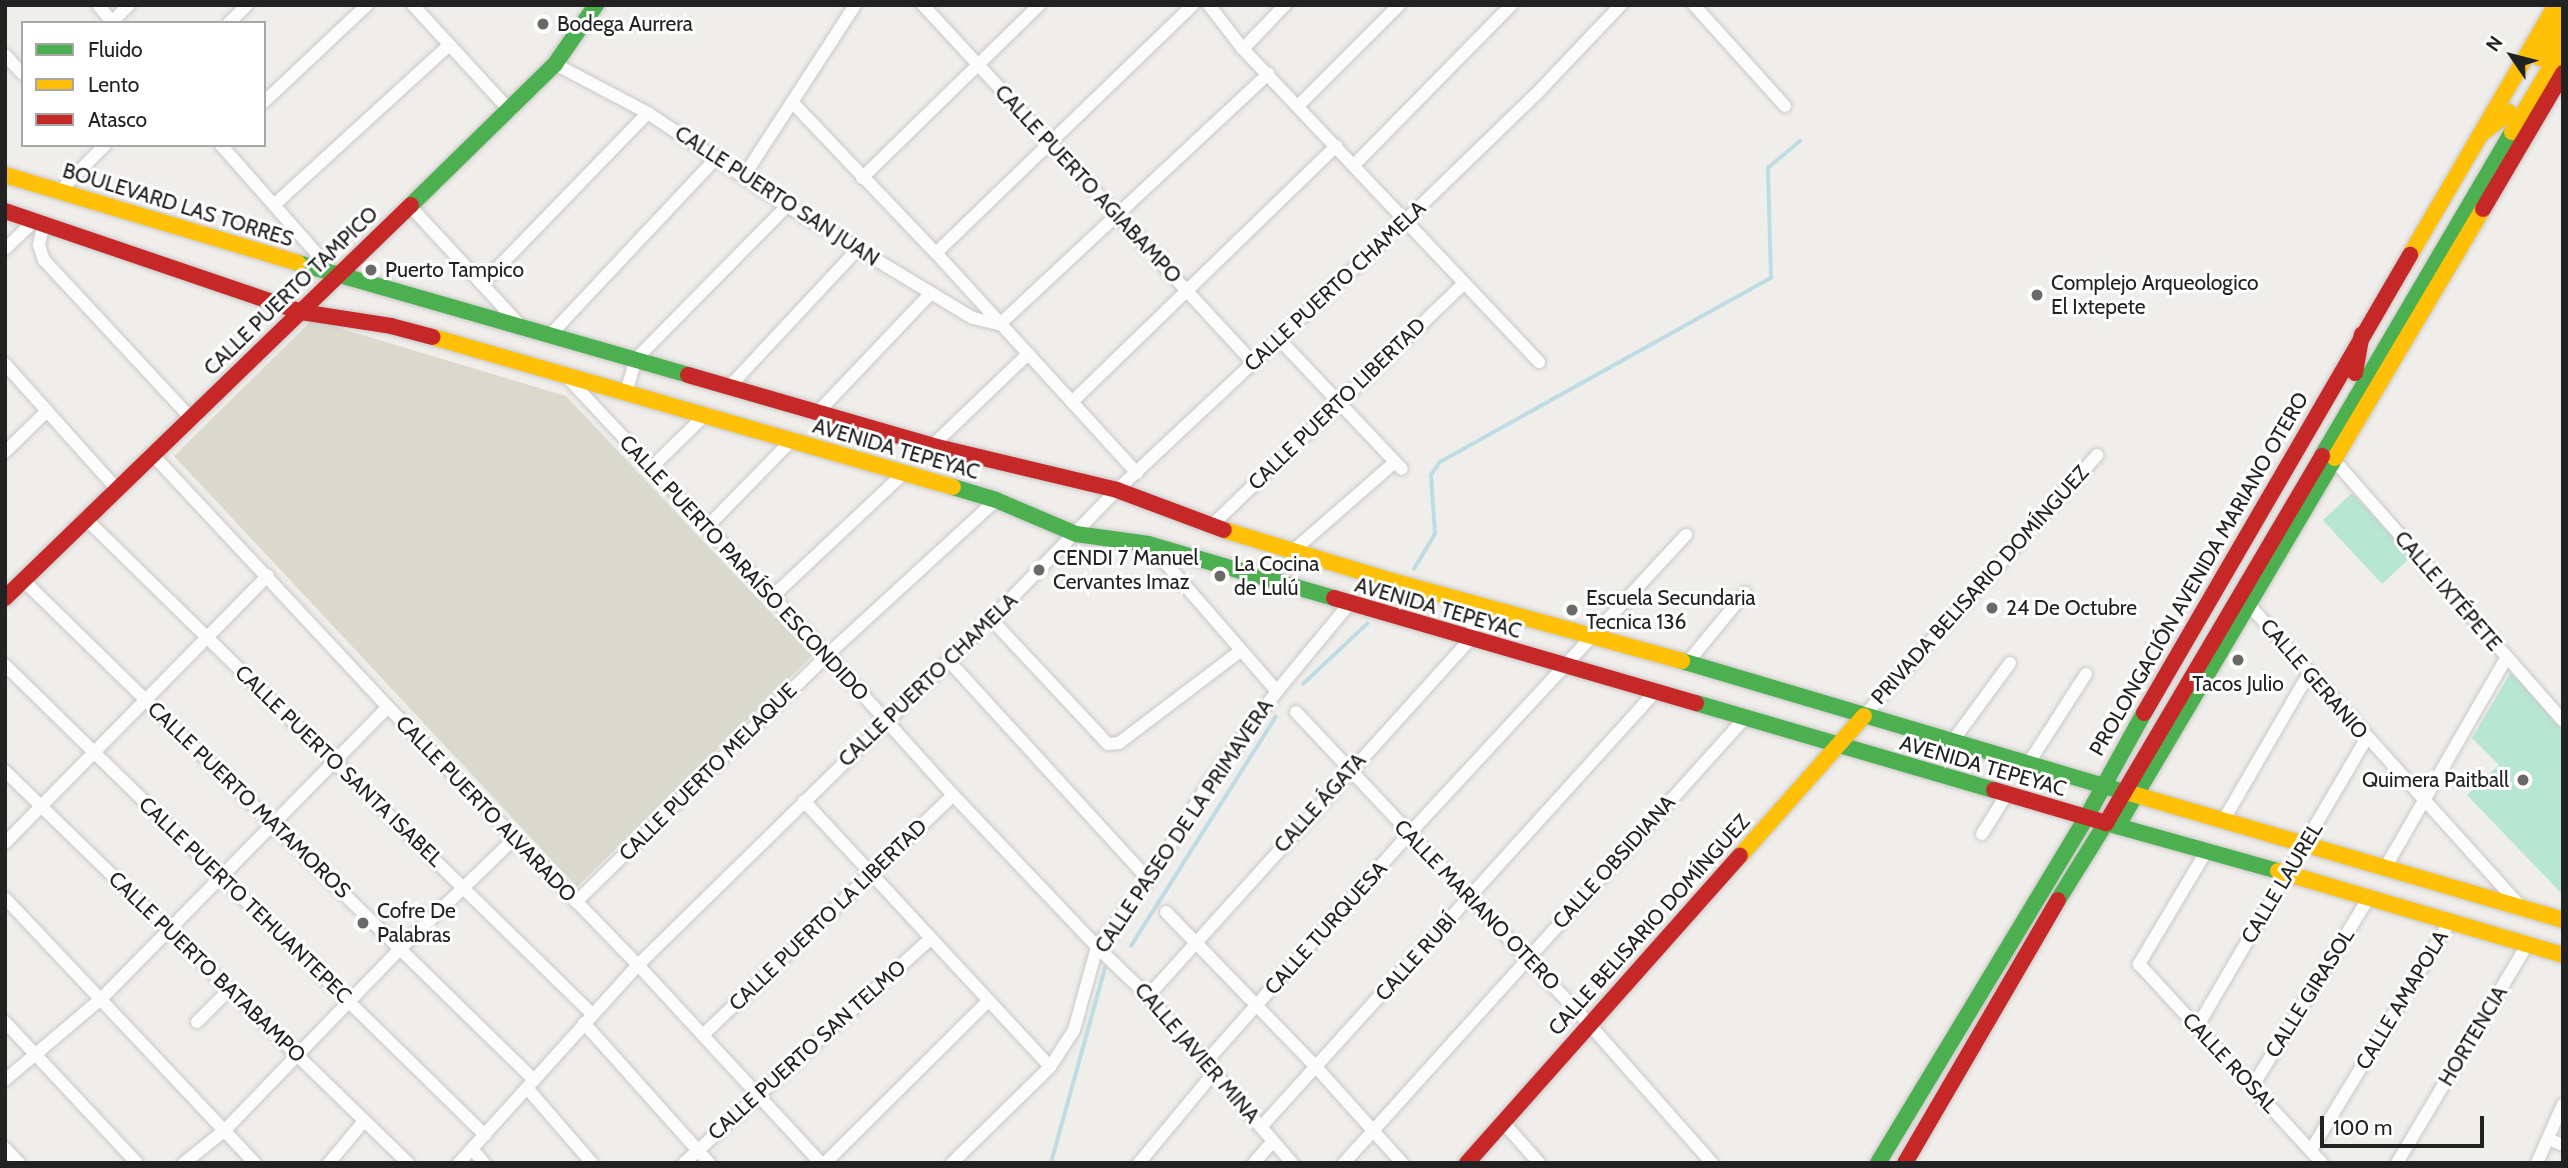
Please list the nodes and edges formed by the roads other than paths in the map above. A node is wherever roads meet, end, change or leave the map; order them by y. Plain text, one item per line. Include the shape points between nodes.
1 (97, 5) edge
2 (129, 5) edge
3 (247, 5) edge
4 (367, 5) edge
5 (413, 5) edge
6 (596, 5) edge
7 (855, 5) edge
8 (923, 5) edge
9 (1039, 5) edge
10 (1193, 5) edge
11 (1209, 5) edge
12 (1285, 5) edge
13 (1399, 5) edge
14 (1511, 5) edge
15 (1621, 5) edge
16 (1693, 5) edge
17 (2556, 5) edge
18 (2563, 19) edge
19 (111, 21) edge
20 (113, 21) edge
21 (231, 21) edge
22 (449, 45) junction
23 (2563, 46) edge
24 (1243, 49) junction
25 (5, 55) edge
26 (555, 64) junction
27 (977, 64) junction
28 (21, 72) edge
29 (1268, 74) junction
30 (2563, 74) edge
31 (266, 100) edge
32 (792, 102) junction
33 (1298, 106) junction
34 (1785, 106) dead end
35 (510, 111) junction
36 (648, 113) junction
37 (2514, 116) junction
38 (2480, 135) junction
39 (1050, 143) junction
40 (1336, 146) junction
41 (223, 147) edge
42 (91, 150) edge
43 (717, 157) junction
44 (2512, 159) junction
45 (1354, 165) junction
46 (5, 175) edge
47 (744, 176) junction
48 (862, 178) junction
49 (60, 191) junction
50 (274, 205) junction
51 (410, 206) junction
52 (787, 206) junction
53 (5, 211) edge
54 (1117, 215) junction
55 (1406, 220) junction
56 (39, 221) junction
57 (5, 249) edge
58 (857, 250) junction
59 (936, 253) junction
60 (336, 275) junction
61 (1464, 282) junction
62 (482, 284) junction
63 (1187, 291) junction
64 (931, 293) junction
65 (301, 312) junction
66 (1000, 324) junction
67 (520, 325) junction
68 (551, 334) junction
69 (2362, 335) junction
70 (1278, 338) junction
71 (1028, 354) junction
72 (2396, 355) junction
73 (636, 359) junction
74 (1253, 362) junction
75 (1539, 362) dead end
76 (5, 363) edge
77 (564, 373) junction
78 (2360, 376) junction
79 (730, 386) junction
80 (626, 392) junction
81 (1339, 401) junction
82 (1072, 402) junction
83 (47, 411) junction
84 (818, 412) junction
85 (705, 415) junction
86 (190, 417) junction
87 (792, 440) junction
88 (933, 445) junction
89 (5, 452) edge
90 (152, 454) junction
91 (2097, 455) dead end
92 (2334, 460) junction
93 (651, 468) junction
94 (904, 473) junction
95 (1137, 473) junction
96 (116, 488) junction
97 (1117, 491) junction
98 (996, 500) junction
99 (85, 518) junction
100 (1211, 526) junction
101 (707, 527) junction
102 (1076, 534) junction
103 (1686, 535) dead end
104 (1148, 544) junction
105 (1294, 551) junction
106 (268, 575) junction
107 (23, 580) junction
108 (1745, 593) dead end
109 (772, 597) junction
110 (5, 598) edge
111 (1350, 603) junction
112 (1478, 603) junction
113 (2249, 605) junction
114 (991, 619) junction
115 (1591, 637) junction
116 (207, 639) junction
117 (1470, 640) junction
118 (1240, 652) junction
119 (827, 655) junction
120 (2506, 658) junction
121 (948, 660) junction
122 (1687, 663) junction
123 (2010, 663) dead end
124 (5, 665) edge
125 (1565, 666) junction
126 (2086, 674) dead end
127 (2308, 675) junction
128 (1277, 691) junction
129 (1655, 692) junction
130 (146, 700) junction
131 (388, 707) junction
132 (1296, 712) dead end
133 (1864, 716) junction
134 (1745, 718) junction
135 (2563, 721) edge
136 (885, 722) junction
137 (2366, 739) junction
138 (1952, 742) junction
139 (1838, 745) junction
140 (93, 753) junction
141 (335, 763) junction
142 (2028, 764) junction
143 (1350, 770) junction
144 (5, 771) edge
145 (2118, 790) junction
146 (2007, 794) junction
147 (953, 795) junction
148 (804, 801) junction
149 (2423, 801) junction
150 (41, 807) junction
151 (2101, 821) junction
152 (2223, 821) junction
153 (274, 824) junction
154 (1409, 834) junction
155 (1982, 834) dead end
156 (514, 838) junction
157 (5, 843) edge
158 (2304, 844) junction
159 (2206, 852) junction
160 (2385, 868) junction
161 (870, 874) junction
162 (2286, 876) junction
163 (221, 878) junction
164 (1149, 880) junction
165 (463, 886) junction
166 (1470, 897) junction
167 (5, 898) edge
168 (2368, 899) junction
169 (576, 902) junction
170 (2521, 908) junction
171 (1166, 912) dead end
172 (2563, 920) edge
173 (2449, 923) junction
174 (170, 931) junction
175 (931, 938) junction
176 (1196, 941) junction
177 (2527, 945) junction
178 (402, 947) junction
179 (1097, 947) junction
180 (2563, 955) edge
181 (1528, 957) junction
182 (638, 965) junction
183 (230, 989) junction
184 (1148, 996) junction
185 (101, 999) junction
186 (989, 1000) junction
187 (350, 1002) junction
188 (1257, 1005) junction
189 (588, 1018) junction
190 (5, 1022) edge
191 (197, 1022) dead end
192 (1589, 1024) junction
193 (2197, 1027) junction
194 (703, 1035) junction
195 (35, 1054) junction
196 (298, 1055) junction
197 (1050, 1066) junction
198 (1316, 1067) junction
199 (1208, 1069) junction
200 (5, 1080) edge
201 (531, 1084) junction
202 (2252, 1087) junction
203 (757, 1096) junction
204 (2563, 1104) edge
205 (365, 1121) junction
206 (1503, 1122) junction
207 (1261, 1127) junction
208 (1372, 1129) junction
209 (225, 1130) junction
210 (485, 1135) junction
211 (2549, 1139) junction
212 (1273, 1142) junction
213 (2563, 1145) edge
214 (5, 1148) edge
215 (472, 1149) junction
216 (697, 1150) junction
217 (2311, 1150) junction
218 (19, 1163) edge
219 (137, 1163) edge
220 (184, 1163) edge
221 (255, 1163) edge
222 (329, 1163) edge
223 (408, 1163) edge
224 (458, 1163) edge
225 (484, 1163) edge
226 (592, 1163) edge
227 (684, 1163) edge
228 (709, 1163) edge
229 (823, 1163) edge
230 (952, 1163) edge
231 (1139, 1163) edge
232 (1254, 1163) edge
233 (1292, 1163) edge
234 (1344, 1163) edge
235 (1402, 1163) edge
236 (1467, 1163) edge
237 (1539, 1163) edge
238 (1712, 1163) edge
239 (1878, 1163) edge
240 (1905, 1163) edge
241 (2322, 1163) edge
242 (2397, 1163) edge
243 (2537, 1163) edge

1 - 19 street
2 - 20 street
3 - 21 street
4 - 31 street
5 - 22 street
6 - 26 main road, CALLE PUERTO TAMPICO
7 - 32 street
8 - 27 street, CALLE PUERTO AGIABAMPO
9 - 27 street
10 - 39 street
11 - 24 street
12 - 24 street
13 - 33 street
14 - 45 street
15 - 55 street, CALLE PUERTO CHAMELA
16 - 34 street
17 - 38 main road, PROLONGACIÓN AVENIDA MARIANO OTERO
18 - 37 main road, PROLONGACIÓN AVENIDA MARIANO OTERO
22 - 35 street
22 - 50 street
23 - 37 main road, PROLONGACIÓN AVENIDA MARIANO OTERO
24 - 29 street
25 - 28 street
26 - 35 main road, CALLE PUERTO TAMPICO
26 - 36 street, CALLE PUERTO SAN JUAN
27 - 39 street, CALLE PUERTO AGIABAMPO
27 - 48 street
29 - 33 street
29 - 54 street
30 - 44 main road, PROLONGACIÓN AVENIDA MARIANO OTERO
32 - 47 street
32 - 48 street
33 - 40 street
35 - 51 main road, CALLE PUERTO TAMPICO
36 - 43 street, CALLE PUERTO SAN JUAN
36 - 62 street
37 - 38 main road
37 - 44 main road
37 - 78 main road, PROLONGACIÓN AVENIDA MARIANO OTERO
38 - 69 main road, PROLONGACIÓN AVENIDA MARIANO OTERO
39 - 54 street, CALLE PUERTO AGIABAMPO
39 - 59 street
40 - 45 street
40 - 63 street
41 - 50 street
42 - 49 street
43 - 47 street, CALLE PUERTO SAN JUAN
43 - 68 street
44 - 72 main road, PROLONGACIÓN AVENIDA MARIANO OTERO
45 - 55 street
46 - 49 main road, BOULEVARD LAS TORRES
47 - 52 street, CALLE PUERTO SAN JUAN
48 - 59 street
49 - 60 main road, BOULEVARD LAS TORRES
50 - 60 street
51 - 60 main road, CALLE PUERTO TAMPICO
51 - 62 street
52 - 58 street, CALLE PUERTO SAN JUAN
52 - 73 street
53 - 56 main road
54 - 63 street, CALLE PUERTO AGIABAMPO
54 - 66 street
55 - 61 street
55 - 70 street, CALLE PUERTO CHAMELA
56 - 57 street
56 - 65 main road
56 - 86 street via 44,260
58 - 64 street, CALLE PUERTO SAN JUAN
58 - 79 street
59 - 66 street
60 - 65 main road, CALLE PUERTO TAMPICO
60 - 67 main road, AVENIDA TEPEYAC
61 - 75 street
61 - 81 street, CALLE PUERTO LIBERTAD
62 - 67 street
63 - 74 street, CALLE PUERTO AGIABAMPO
63 - 82 street
64 - 66 street, CALLE PUERTO SAN JUAN via 973,318
64 - 84 street
65 - 77 main road, AVENIDA TEPEYAC via 391,326
65 - 86 main road, CALLE PUERTO TAMPICO
66 - 71 street
67 - 68 main road, AVENIDA TEPEYAC
68 - 73 main road, AVENIDA TEPEYAC
69 - 78 main road
69 - 145 main road, PROLONGACIÓN AVENIDA MARIANO OTERO
70 - 74 street, CALLE PUERTO CHAMELA
70 - 81 street
71 - 82 street
71 - 88 street
72 - 78 main road
72 - 92 main road, PROLONGACIÓN AVENIDA MARIANO OTERO
73 - 79 main road, AVENIDA TEPEYAC
73 - 80 street
74 - 95 street, CALLE PUERTO CHAMELA
76 - 83 street
77 - 80 main road, AVENIDA TEPEYAC
77 - 93 street, CALLE PUERTO PARAÍSO ESCONDIDO
78 - 145 main road, PROLONGACIÓN AVENIDA MARIANO OTERO
79 - 84 main road, AVENIDA TEPEYAC
80 - 85 main road, AVENIDA TEPEYAC
81 - 100 street, CALLE PUERTO LIBERTAD
81 - 105 street via 1398,466
82 - 95 street
83 - 89 street
83 - 96 street
84 - 88 main road, AVENIDA TEPEYAC
85 - 87 main road, AVENIDA TEPEYAC
85 - 93 street
86 - 90 main road, CALLE PUERTO TAMPICO
87 - 94 main road, AVENIDA TEPEYAC
87 - 101 street
88 - 97 main road, AVENIDA TEPEYAC
90 - 96 main road, CALLE PUERTO TAMPICO
90 - 106 street, CALLE PUERTO ALVARADO
91 - 133 street, PRIVADA BELISARIO DOMÍNGUEZ
92 - 113 main road, PROLONGACIÓN AVENIDA MARIANO OTERO
92 - 120 street, CALLE IXTÉPETE
93 - 101 street, CALLE PUERTO PARAÍSO ESCONDIDO
94 - 98 main road, AVENIDA TEPEYAC
94 - 109 street
95 - 97 street, CALLE PUERTO CHAMELA
96 - 99 main road, CALLE PUERTO TAMPICO
97 - 100 main road, AVENIDA TEPEYAC
97 - 102 street, CALLE PUERTO CHAMELA
98 - 102 main road, AVENIDA TEPEYAC
98 - 119 street, CALLE PUERTO MELAQUE
99 - 107 main road, CALLE PUERTO TAMPICO
99 - 116 street, CALLE PUERTO SANTA ISABEL
100 - 105 main road, AVENIDA TEPEYAC
101 - 109 street, CALLE PUERTO PARAÍSO ESCONDIDO
102 - 104 main road, AVENIDA TEPEYAC
102 - 114 street, CALLE PUERTO CHAMELA
103 - 115 street, CALLE TURQUESA
104 - 111 main road, AVENIDA TEPEYAC
104 - 118 street
105 - 112 main road, AVENIDA TEPEYAC
106 - 116 street
106 - 131 street, CALLE PUERTO ALVARADO
107 - 110 main road, CALLE PUERTO TAMPICO
107 - 130 street, CALLE PUERTO MATAMOROS
108 - 122 street
109 - 119 street, CALLE PUERTO PARAÍSO ESCONDIDO
111 - 117 main road, AVENIDA TEPEYAC
111 - 128 street, CALLE PASEO DE LA PRIMAVERA
112 - 115 main road, AVENIDA TEPEYAC
112 - 117 street
113 - 127 street, CALLE GERANIO
113 - 145 main road, PROLONGACIÓN AVENIDA MARIANO OTERO
114 - 118 street via 1108,744 1119,743
114 - 121 street, CALLE PUERTO CHAMELA
115 - 122 main road, AVENIDA TEPEYAC
115 - 125 street, CALLE TURQUESA
116 - 130 street
116 - 141 street, CALLE PUERTO SANTA ISABEL
117 - 125 main road, AVENIDA TEPEYAC
117 - 143 street, CALLE ÁGATA
118 - 128 street
119 - 136 street, CALLE PUERTO PARAÍSO ESCONDIDO
119 - 169 street, CALLE PUERTO MELAQUE
120 - 135 street, CALLE IXTÉPETE
120 - 149 street
121 - 136 street, CALLE PUERTO CHAMELA
121 - 164 street
122 - 133 main road, AVENIDA TEPEYAC
123 - 138 street
124 - 140 street, CALLE PUERTO TEHUANTEPEC
125 - 129 main road, AVENIDA TEPEYAC
125 - 154 street, CALLE TURQUESA
126 - 142 street
127 - 137 street, CALLE GERANIO
127 - 152 street
128 - 164 street, CALLE PASEO DE LA PRIMAVERA via 1208,784
129 - 134 main road, AVENIDA TEPEYAC
129 - 166 street, CALLE RUBÍ
130 - 140 street
130 - 153 street, CALLE PUERTO MATAMOROS
131 - 141 street
131 - 156 street, CALLE PUERTO ALVARADO
132 - 143 street, CALLE MARIANO OTERO
133 - 138 main road, AVENIDA TEPEYAC
133 - 139 main road, CALLE BELISARIO DOMÍNGUEZ
134 - 139 main road, AVENIDA TEPEYAC
134 - 181 street, CALLE OBSIDIANA
136 - 147 street, CALLE PUERTO PARAÍSO ESCONDIDO
136 - 148 street, CALLE PUERTO CHAMELA
137 - 149 street, CALLE GERANIO
137 - 158 street, CALLE LAUREL
138 - 142 main road, AVENIDA TEPEYAC
139 - 146 main road, AVENIDA TEPEYAC
139 - 192 main road, CALLE BELISARIO DOMÍNGUEZ
140 - 150 street
140 - 163 street, CALLE PUERTO TEHUANTEPEC
141 - 153 street
141 - 165 street, CALLE PUERTO SANTA ISABEL
142 - 145 main road, AVENIDA TEPEYAC
143 - 154 street, CALLE MARIANO OTERO
143 - 176 street, CALLE ÁGATA
144 - 150 street, CALLE PUERTO BATABAMPO
145 - 151 main road, PROLONGACIÓN AVENIDA MARIANO OTERO
145 - 151 main road, PROLONGACIÓN AVENIDA MARIANO OTERO
145 - 152 main road, AVENIDA TEPEYAC
146 - 151 main road, AVENIDA TEPEYAC
146 - 155 street
147 - 161 street, CALLE PUERTO LA LIBERTAD
147 - 179 street, CALLE PUERTO PARAÍSO ESCONDIDO
148 - 161 street
148 - 182 street, CALLE PUERTO CHAMELA
149 - 160 street
149 - 170 street, CALLE GERANIO
150 - 157 street
150 - 174 street, CALLE PUERTO BATABAMPO
151 - 159 main road, AVENIDA TEPEYAC
151 - 239 main road, PROLONGACIÓN AVENIDA MARIANO OTERO
151 - 240 main road, PROLONGACIÓN AVENIDA MARIANO OTERO
152 - 158 main road, AVENIDA TEPEYAC
153 - 163 street
153 - 178 street, CALLE PUERTO MATAMOROS
154 - 166 street, CALLE MARIANO OTERO
154 - 188 street, CALLE TURQUESA
156 - 165 street
156 - 169 street, CALLE PUERTO ALVARADO
158 - 160 main road, AVENIDA TEPEYAC
158 - 162 street, CALLE LAUREL
159 - 162 main road, AVENIDA TEPEYAC
159 - 193 street, CALLE ROSAL via 2138,964
160 - 170 main road, AVENIDA TEPEYAC
161 - 175 street
161 - 194 street, CALLE PUERTO LA LIBERTAD
162 - 168 main road, AVENIDA TEPEYAC
162 - 193 street, CALLE LAUREL
163 - 174 street
163 - 187 street, CALLE PUERTO TEHUANTEPEC
164 - 179 street, CALLE PASEO DE LA PRIMAVERA
165 - 178 street
165 - 189 street, CALLE PUERTO SANTA ISABEL
166 - 181 street, CALLE MARIANO OTERO
166 - 198 street, CALLE RUBÍ
167 - 185 street
168 - 173 main road, AVENIDA TEPEYAC
168 - 202 street, CALLE GIRASOL
169 - 182 street, CALLE PUERTO ALVARADO
170 - 172 main road, AVENIDA TEPEYAC
171 - 176 street
173 - 177 main road, AVENIDA TEPEYAC
173 - 217 street, CALLE AMAPOLA
174 - 183 street, CALLE PUERTO BATABAMPO
174 - 185 street
175 - 186 street
175 - 203 street, CALLE PUERTO SAN TELMO
176 - 184 street, CALLE ÁGATA
176 - 188 street
177 - 180 main road, AVENIDA TEPEYAC
177 - 242 street, HORTENCIA
178 - 187 street
178 - 201 street, CALLE PUERTO MATAMOROS
179 - 184 street, CALLE JAVIER MINA
179 - 197 street, CALLE PASEO DE LA PRIMAVERA via 1073,1030
181 - 192 street, CALLE MARIANO OTERO
181 - 208 street, CALLE OBSIDIANA
182 - 189 street, CALLE PUERTO CHAMELA
182 - 194 street, CALLE PUERTO ALVARADO
183 - 191 street
183 - 196 street, CALLE PUERTO BATABAMPO
184 - 199 street, CALLE JAVIER MINA
185 - 195 street
185 - 209 street
186 - 197 street
186 - 229 street
187 - 196 street
187 - 210 street, CALLE PUERTO TEHUANTEPEC
188 - 198 street
188 - 199 street, CALLE TURQUESA
189 - 201 street, CALLE PUERTO CHAMELA
189 - 216 street, CALLE PUERTO SANTA ISABEL
190 - 195 street
192 - 206 main road, CALLE BELISARIO DOMÍNGUEZ
192 - 238 street, CALLE MARIANO OTERO
193 - 202 street, CALLE ROSAL
194 - 203 street, CALLE PUERTO ALVARADO
195 - 200 street
195 - 219 street
196 - 205 street, CALLE PUERTO BATABAMPO
196 - 209 street
197 - 230 street, CALLE PASEO DE LA PRIMAVERA
198 - 207 street, CALLE RUBÍ
198 - 208 street
199 - 207 street, CALLE JAVIER MINA
199 - 231 street, CALLE TURQUESA
201 - 210 street, CALLE PUERTO CHAMELA
201 - 226 street, CALLE PUERTO MATAMOROS
202 - 217 street, CALLE ROSAL
203 - 216 street, CALLE PUERTO SAN TELMO
203 - 229 street, CALLE PUERTO ALVARADO
204 - 211 street
205 - 222 street
205 - 223 street, CALLE PUERTO BATABAMPO
206 - 236 main road, CALLE BELISARIO DOMÍNGUEZ
206 - 237 street
207 - 212 street, CALLE JAVIER MINA
208 - 234 street, CALLE OBSIDIANA
208 - 235 street
209 - 220 street
209 - 221 street
210 - 215 street, CALLE PUERTO CHAMELA
211 - 213 street
211 - 243 street
212 - 232 street
212 - 233 street, CALLE JAVIER MINA
214 - 218 street
215 - 224 street, CALLE PUERTO CHAMELA
215 - 225 street
216 - 227 street, CALLE PUERTO SAN TELMO
216 - 228 street, CALLE PUERTO SANTA ISABEL
217 - 241 street, CALLE ROSAL

